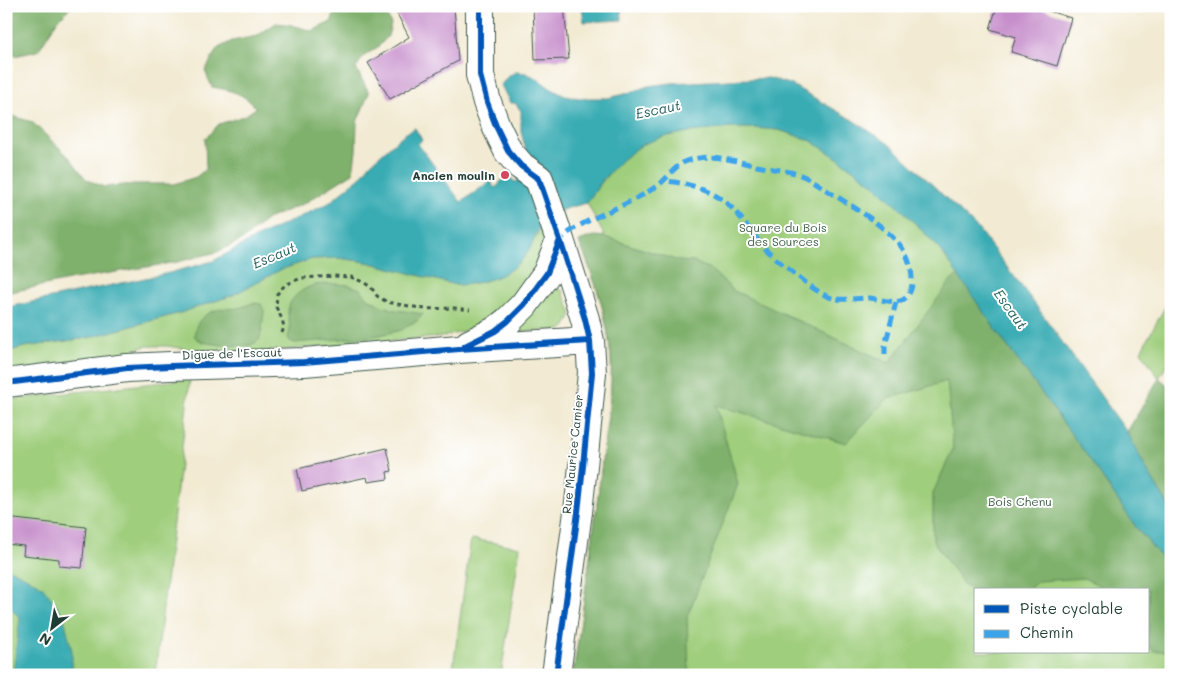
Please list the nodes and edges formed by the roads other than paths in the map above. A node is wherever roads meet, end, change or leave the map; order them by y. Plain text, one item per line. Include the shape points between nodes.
1 (480, 6) edge
2 (556, 229) junction
3 (590, 341) junction
4 (459, 349) junction
5 (6, 383) edge
6 (556, 675) edge

1 - 2 street, Rue Maurice Camier via 480,70 491,113 508,151 539,179
2 - 3 street, Rue Maurice Camier
2 - 4 street, Digue de l'Escaut via 548,272 524,305 495,331
3 - 4 street, Digue de l'Escaut
3 - 6 street, Rue Maurice Camier via 592,373 578,512
4 - 5 street, Digue de l'Escaut via 304,362 127,368

